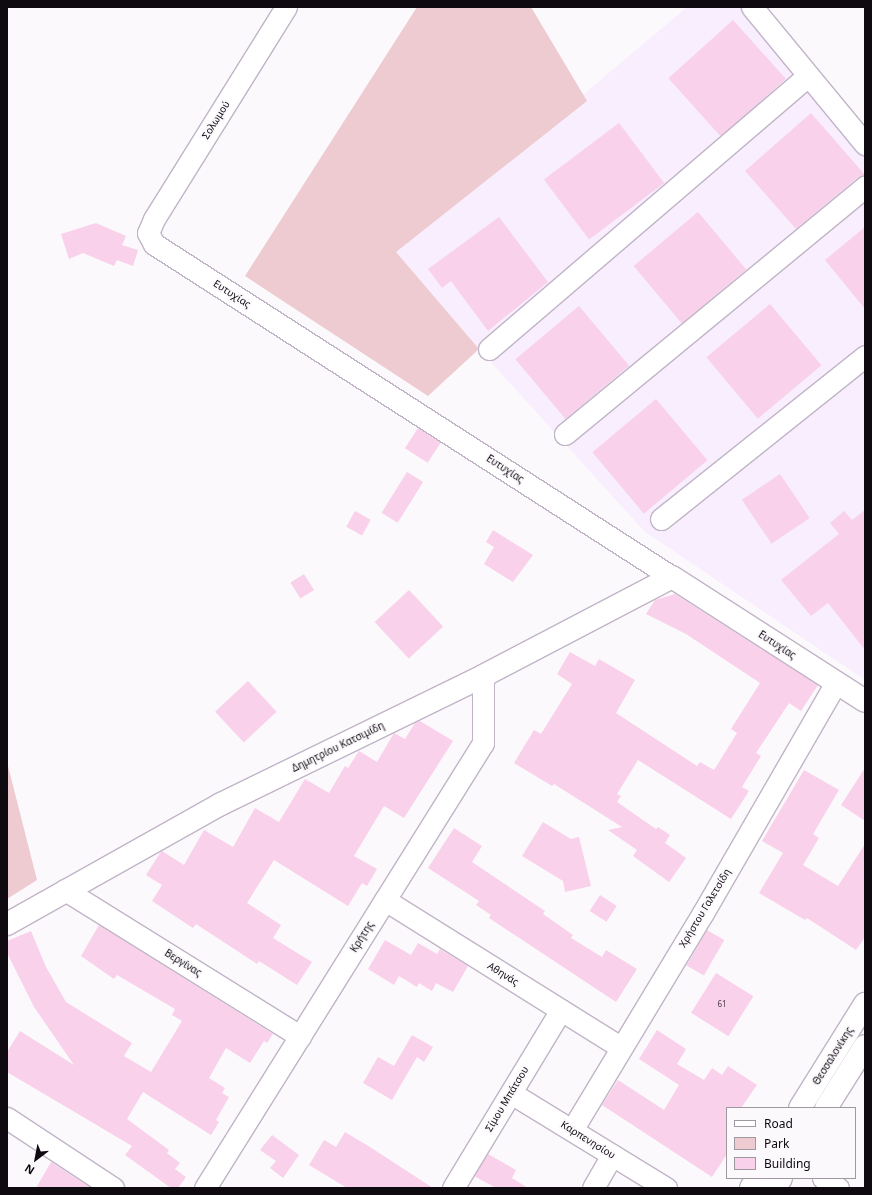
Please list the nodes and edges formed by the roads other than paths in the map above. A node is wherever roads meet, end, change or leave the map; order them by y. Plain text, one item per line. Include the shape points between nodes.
1 (286, 7) edge
2 (752, 7) edge
3 (808, 76) junction
4 (865, 144) edge
5 (865, 187) edge
6 (148, 234) joint
7 (489, 349) dead end
8 (865, 356) edge
9 (565, 434) dead end
10 (661, 519) dead end
11 (672, 577) junction
12 (483, 676) junction
13 (836, 683) junction
14 (865, 701) edge
15 (65, 890) junction
16 (385, 900) junction
17 (7, 924) edge
18 (865, 1004) edge
19 (561, 1010) junction
20 (300, 1036) junction
21 (865, 1046) edge
22 (620, 1047) junction
23 (511, 1093) junction
24 (801, 1107) edge
25 (827, 1107) edge
26 (7, 1118) edge
27 (572, 1130) junction
28 (612, 1155) junction
29 (756, 1179) edge
30 (780, 1179) edge
31 (824, 1179) edge
32 (113, 1188) edge
33 (205, 1188) edge
34 (453, 1188) edge
35 (593, 1188) edge
36 (666, 1188) edge
37 (750, 1188) edge
38 (775, 1188) edge
39 (838, 1188) edge

1 - 6 street, Σολωμού
2 - 3 street
3 - 4 street
3 - 7 street
5 - 9 street
6 - 11 street, Ευτυχίας via 154,244
8 - 10 street
11 - 12 street, Δημητρίου Κατσιμίδη
11 - 13 street, Ευτυχίας
12 - 15 street, Δημητρίου Κατσιμίδη via 221,804
12 - 16 street, Κρήτης via 483,743
13 - 14 street, Ευτυχίας
13 - 22 street, Χρήστου Γαλετσίδη via 703,913
15 - 17 street, Δημητρίου Κατσιμίδη
15 - 20 street, Βεργίνας
16 - 19 street, Αθηνάς
16 - 20 street, Κρήτης
18 - 24 street, Θεσσαλονίκης
19 - 22 street, Αθηνάς
19 - 23 street, Σίμου Μπάτσου
20 - 33 street, Κρήτης
21 - 25 street
22 - 27 street, Χρήστου Γαλετσίδη
23 - 27 street, Καρπενησίου
23 - 34 street, Σίμου Μπάτσου
26 - 32 street
27 - 28 street, Καρπενησίου
28 - 35 street
28 - 36 street, Καρπενησίου
29 - 37 street
30 - 38 street
31 - 39 street

